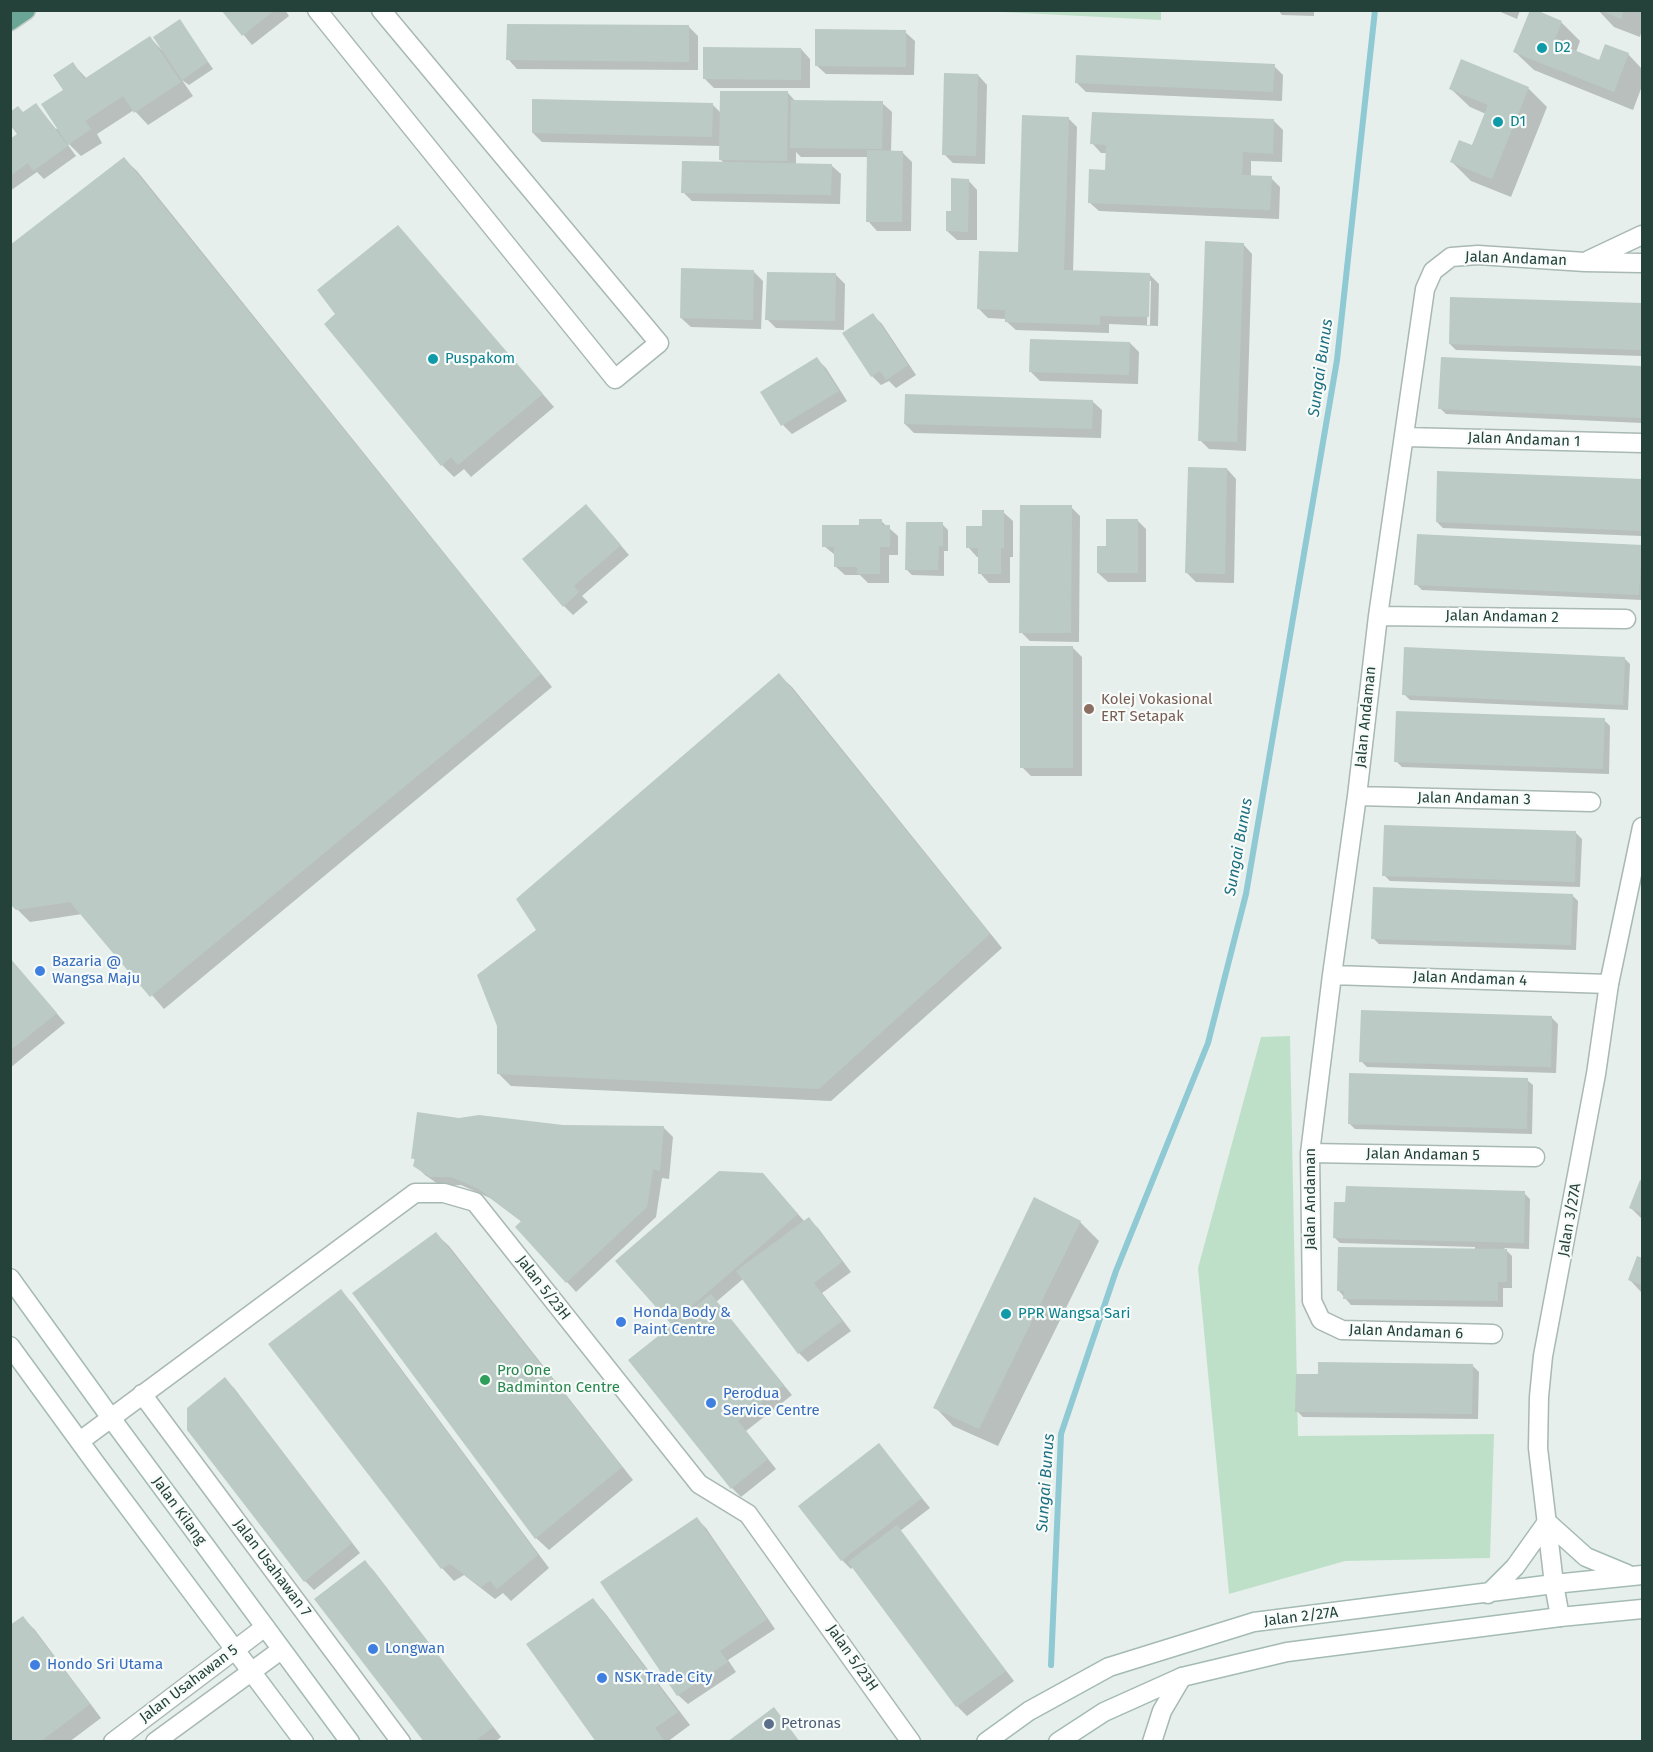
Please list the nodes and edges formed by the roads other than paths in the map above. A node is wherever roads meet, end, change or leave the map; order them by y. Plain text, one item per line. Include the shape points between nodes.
1 (26, 10) edge
2 (317, 10) edge
3 (381, 10) edge
4 (10, 21) edge
5 (1642, 235) edge
6 (1585, 262) junction
7 (1642, 263) edge
8 (1405, 436) junction
9 (1642, 444) edge
10 (1378, 615) junction
11 (1626, 619) dead end
12 (1357, 796) junction
13 (1591, 802) dead end
14 (1642, 827) edge
15 (1332, 975) junction
16 (1609, 984) junction
17 (1310, 1153) junction
18 (1536, 1157) dead end
19 (10, 1278) edge
20 (1321, 1320) joint
21 (1493, 1334) dead end
22 (10, 1346) edge
23 (142, 1394) junction
24 (111, 1418) junction
25 (80, 1441) junction
26 (1547, 1522) junction
27 (1637, 1576) edge
28 (1554, 1584) junction
29 (1488, 1594) junction
30 (1642, 1609) edge
31 (1560, 1617) junction
32 (265, 1627) junction
33 (235, 1649) junction
34 (281, 1650) junction
35 (251, 1671) junction
36 (1182, 1677) junction
37 (113, 1742) edge
38 (155, 1742) edge
39 (304, 1742) edge
40 (350, 1742) edge
41 (401, 1742) edge
42 (911, 1742) edge
43 (986, 1742) edge
44 (1058, 1742) edge
45 (1152, 1742) edge

1 - 4 main road
2 - 3 street via 615,379 659,343
5 - 6 street, Jalan Andaman
6 - 7 street, Jalan Andaman
6 - 8 street, Jalan Andaman via 1478,255 1451,257 1433,271 1425,290
8 - 9 street, Jalan Andaman 1
8 - 10 street, Jalan Andaman
10 - 11 street, Jalan Andaman 2
10 - 12 street, Jalan Andaman
12 - 13 street, Jalan Andaman 3
12 - 15 street, Jalan Andaman
14 - 16 street, Jalan 3/27A
15 - 16 street, Jalan Andaman 4
15 - 17 street, Jalan Andaman
16 - 26 street, Jalan 3/27A via 1543,1356 1538,1448
17 - 18 street, Jalan Andaman 5
17 - 20 street, Jalan Andaman via 1312,1301
19 - 24 street, Jalan Kilang
20 - 21 street, Jalan Andaman 6 via 1342,1330
22 - 25 street
23 - 24 street, Jalan 5/23H
23 - 41 street, Jalan Usahawan 7
23 - 42 street, Jalan 5/23H via 415,1193 444,1193 475,1202 699,1484 748,1514
24 - 25 street, Jalan 5/23H
24 - 32 street, Jalan Kilang
25 - 33 street
26 - 27 street via 1586,1557
26 - 28 street, Jalan 3/27A
26 - 29 street via 1515,1567
27 - 28 street, Jalan 2/27A
28 - 29 street, Jalan 2/27A
28 - 31 street, Jalan 3/27A
29 - 43 street, Jalan 2/27A via 1254,1622 1109,1667 1029,1711
30 - 31 street
31 - 36 street via 1287,1652
32 - 33 street, Jalan Usahawan 5
32 - 34 street, Jalan Kilang
33 - 35 street
33 - 37 street, Jalan Usahawan 5
34 - 35 street, Jalan Usahawan 5
34 - 40 street, Jalan Kilang
35 - 38 street, Jalan Usahawan 5
35 - 39 street
36 - 44 street via 1104,1712
36 - 45 street via 1162,1710

